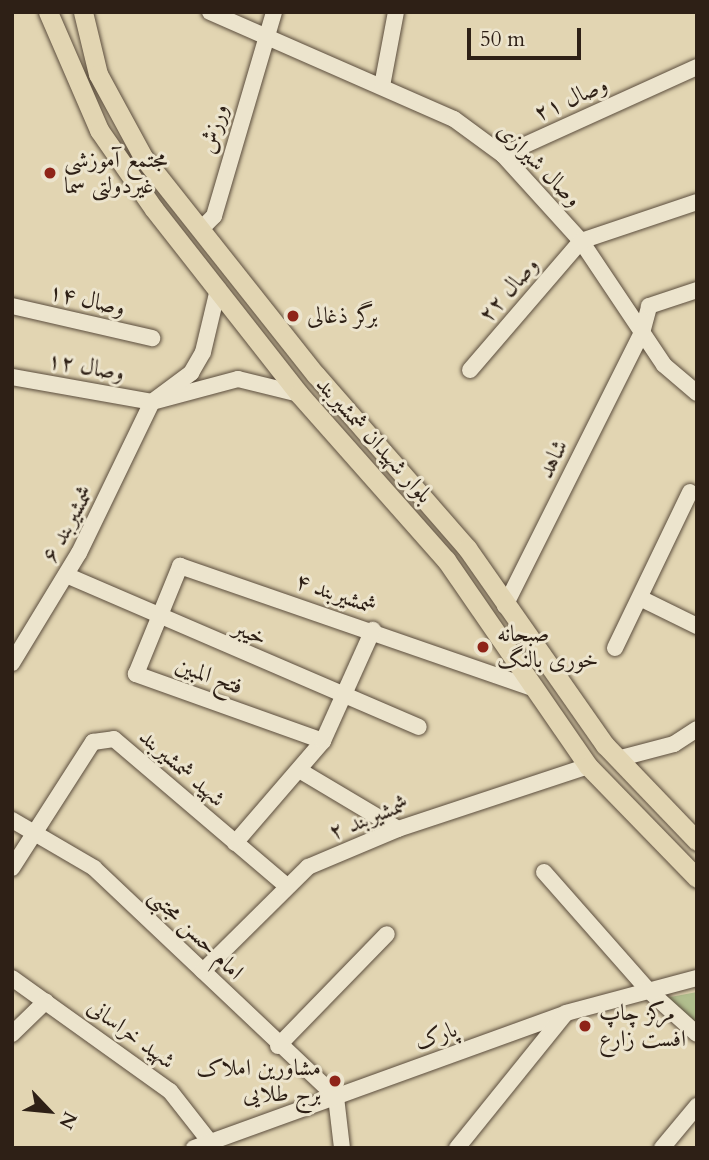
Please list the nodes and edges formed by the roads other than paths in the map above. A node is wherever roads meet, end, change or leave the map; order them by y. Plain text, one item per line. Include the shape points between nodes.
1 (48, 12) edge
2 (83, 12) edge
3 (209, 12) edge
4 (274, 12) edge
5 (396, 12) edge
6 (267, 35) junction
7 (697, 67) edge
8 (382, 86) junction
9 (503, 155) junction
10 (697, 202) edge
11 (200, 230) junction
12 (582, 240) junction
13 (218, 289) junction
14 (697, 290) edge
15 (12, 306) edge
16 (642, 333) junction
17 (152, 338) dead end
18 (470, 370) dead end
19 (12, 377) edge
20 (695, 389) edge
21 (299, 394) junction
22 (152, 402) junction
23 (690, 492) dead end
24 (66, 575) junction
25 (640, 598) junction
26 (505, 606) junction
27 (158, 618) junction
28 (697, 626) edge
29 (373, 630) junction
30 (615, 648) dead end
31 (12, 663) edge
32 (530, 687) junction
33 (346, 695) junction
34 (419, 727) dead end
35 (697, 729) edge
36 (323, 741) junction
37 (617, 759) junction
38 (588, 766) junction
39 (299, 770) junction
40 (12, 820) edge
41 (398, 829) junction
42 (33, 831) junction
43 (697, 841) edge
44 (235, 843) junction
45 (12, 868) edge
46 (544, 872) dead end
47 (697, 878) edge
48 (287, 886) junction
49 (387, 934) dead end
50 (202, 971) junction
51 (12, 978) edge
52 (697, 978) edge
53 (647, 989) junction
54 (46, 1001) junction
55 (566, 1013) junction
56 (12, 1034) edge
57 (697, 1034) edge
58 (278, 1046) junction
59 (336, 1097) junction
60 (697, 1106) edge
61 (202, 1145) edge
62 (342, 1148) edge
63 (457, 1148) edge
64 (663, 1148) edge

1 - 13 main road, بلوار شهیدان شمشیربند via 99,130
2 - 11 main road, بلوار شهیدان شمشیربند via 98,74 120,117 143,157
3 - 6 street, وصال شیرازی
4 - 6 street, ورزش
5 - 8 street
6 - 8 street, وصال شیرازی
6 - 11 street, ورزش via 214,216
7 - 9 street, وصال ۲۱
8 - 9 street, وصال شیرازی via 454,119
9 - 12 street, وصال شیرازی
10 - 12 street
11 - 26 main road, بلوار شهیدان شمشیربند via 316,375 467,548
12 - 16 street, وصال شیرازی
12 - 18 street, وصال ۲۲
13 - 21 main road, بلوار شهیدان شمشیربند
13 - 22 street, شمشیربند ۶ via 203,352 191,373
14 - 16 street, شاهد via 649,306
15 - 17 street, وصال ۱۴
16 - 20 street, وصال شیرازی via 664,365
16 - 26 street, شاهد
19 - 22 street, وصال ۱۲
21 - 22 street via 238,379
21 - 32 main road, بلوار شهیدان شمشیربند via 446,560
22 - 24 street, شمشیربند ۶ via 116,484
23 - 25 street
24 - 27 street, خیبر
24 - 31 street, شمشیربند ۶
25 - 28 street
25 - 30 street
26 - 37 main road, بلوار شهیدان شمشیربند
27 - 29 street, شمشیربند ۴ via 180,566
27 - 33 street, خیبر
27 - 36 street, فتح المبین via 136,674
29 - 32 street, شمشیربند ۴
29 - 33 street
32 - 38 main road, بلوار شهیدان شمشیربند
33 - 34 street, خیبر
33 - 36 street
35 - 37 street via 674,744
36 - 39 street
37 - 43 main road, بلوار شهیدان شمشیربند
38 - 41 street, شمشیربند ۲
38 - 47 main road, بلوار شهیدان شمشیربند
39 - 41 street
39 - 44 street
40 - 42 street, امام حسن مجتبی
41 - 48 street, شمشیربند ۲ via 308,867
42 - 44 street, شهید شمشیربند via 93,742 114,739
42 - 45 street, شهید شمشیربند
42 - 50 street, امام حسن مجتبی via 94,868
44 - 48 street, شهید شمشیربند
46 - 53 street
48 - 50 street, شمشیربند ۲
49 - 58 street
50 - 58 street, امام حسن مجتبی
51 - 54 street, شهید خراسانی
52 - 53 street, پارک
53 - 55 street, پارک
53 - 57 street
54 - 56 street
54 - 61 street, شهید خراسانی via 170,1091
55 - 59 street, پارک
55 - 63 street
58 - 59 street, امام حسن مجتبی
59 - 61 street, پارک
59 - 62 street
60 - 64 street

